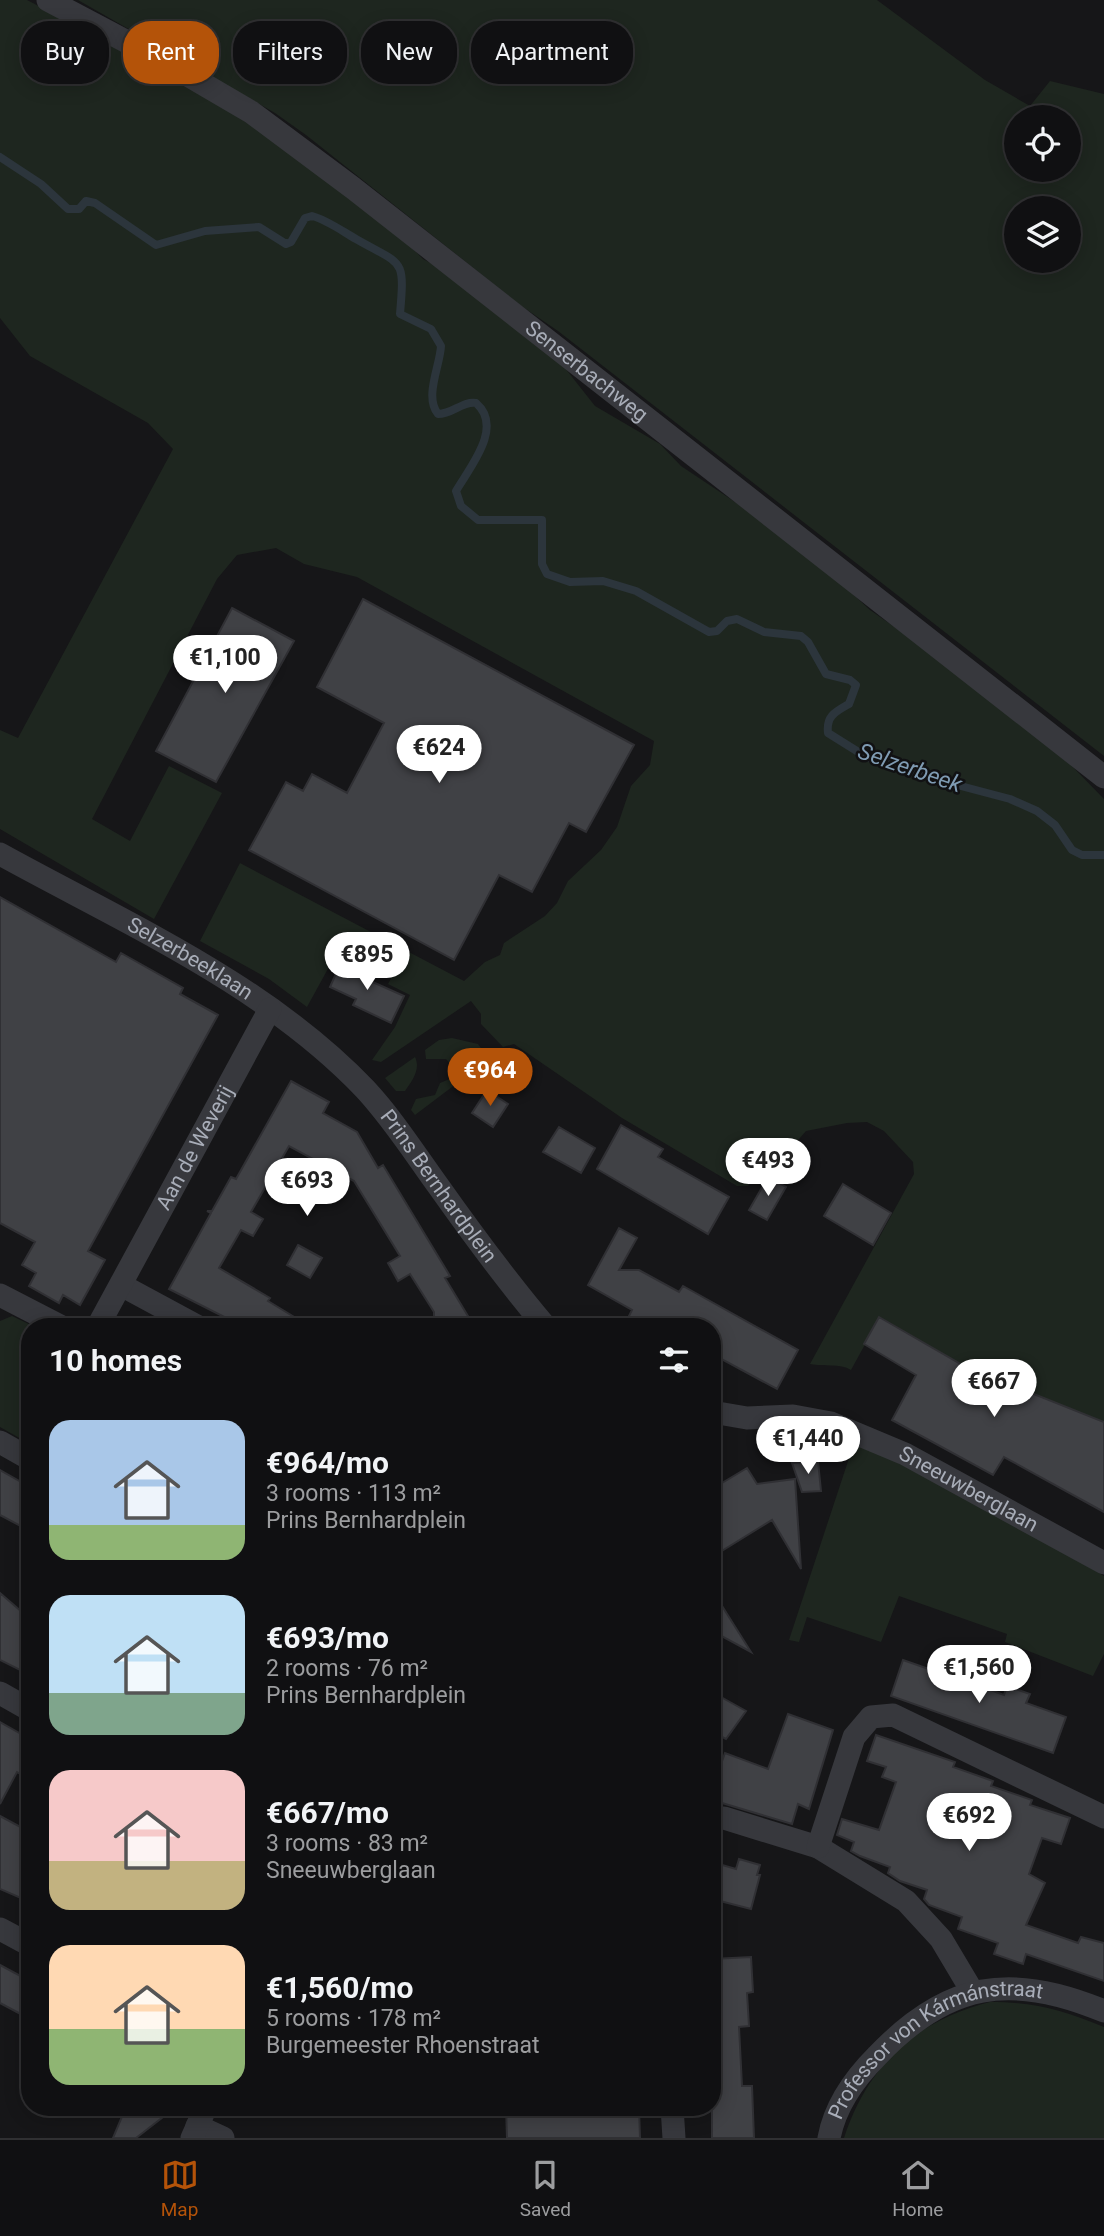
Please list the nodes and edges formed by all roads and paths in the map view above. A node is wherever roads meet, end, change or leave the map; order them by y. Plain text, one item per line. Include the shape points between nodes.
1 (48, 0) edge
2 (1104, 777) edge
3 (0, 854) edge
4 (270, 1009) junction
5 (364, 1088) joint
6 (121, 1285) junction
7 (511, 1286) junction
8 (0, 1295) edge
9 (45, 1318) edge
10 (102, 1318) edge
11 (182, 1318) edge
12 (519, 1318) edge
13 (538, 1318) edge
14 (721, 1414) edge
15 (747, 1418) junction
16 (721, 1425) edge
17 (0, 1442) edge
18 (21, 1454) edge
19 (1104, 1563) edge
20 (0, 1693) edge
21 (21, 1705) edge
22 (1104, 1817) edge
23 (721, 1818) edge
24 (818, 1847) junction
25 (0, 1929) edge
26 (21, 1940) edge
27 (972, 1991) junction
28 (1104, 2011) edge
29 (673, 2116) edge
30 (198, 2124) edge
31 (223, 2138) edge
32 (674, 2138) edge
33 (829, 2138) edge

1 - 2 street, Senserbachweg via 251,112
3 - 4 street, Selzerbeeklaan via 235,984
4 - 5 street, Selzerbeeklaan via 305,1033
4 - 6 street, Aan de Weverij
5 - 7 street, Prins Bernhardplein
6 - 10 street, Aan de Weverij
6 - 11 street
7 - 12 street, Prins Bernhardplein
7 - 13 street, Prins Bernhardplein
8 - 9 street
14 - 15 street, Sneeuwberglaan
15 - 16 street, Sneeuwberglaan
15 - 19 street, Sneeuwberglaan via 793,1416 831,1423 905,1454
17 - 18 street
20 - 21 street
22 - 24 street via 893,1715 871,1717 854,1737
23 - 24 street
24 - 27 street via 906,1901 941,1939
25 - 26 street
27 - 28 street, Professor von Kármánstraat via 1012,1988 1055,1993
27 - 33 street, Professor von Kármánstraat via 948,1999 897,2034 859,2075 833,2118
29 - 32 street
30 - 31 street

